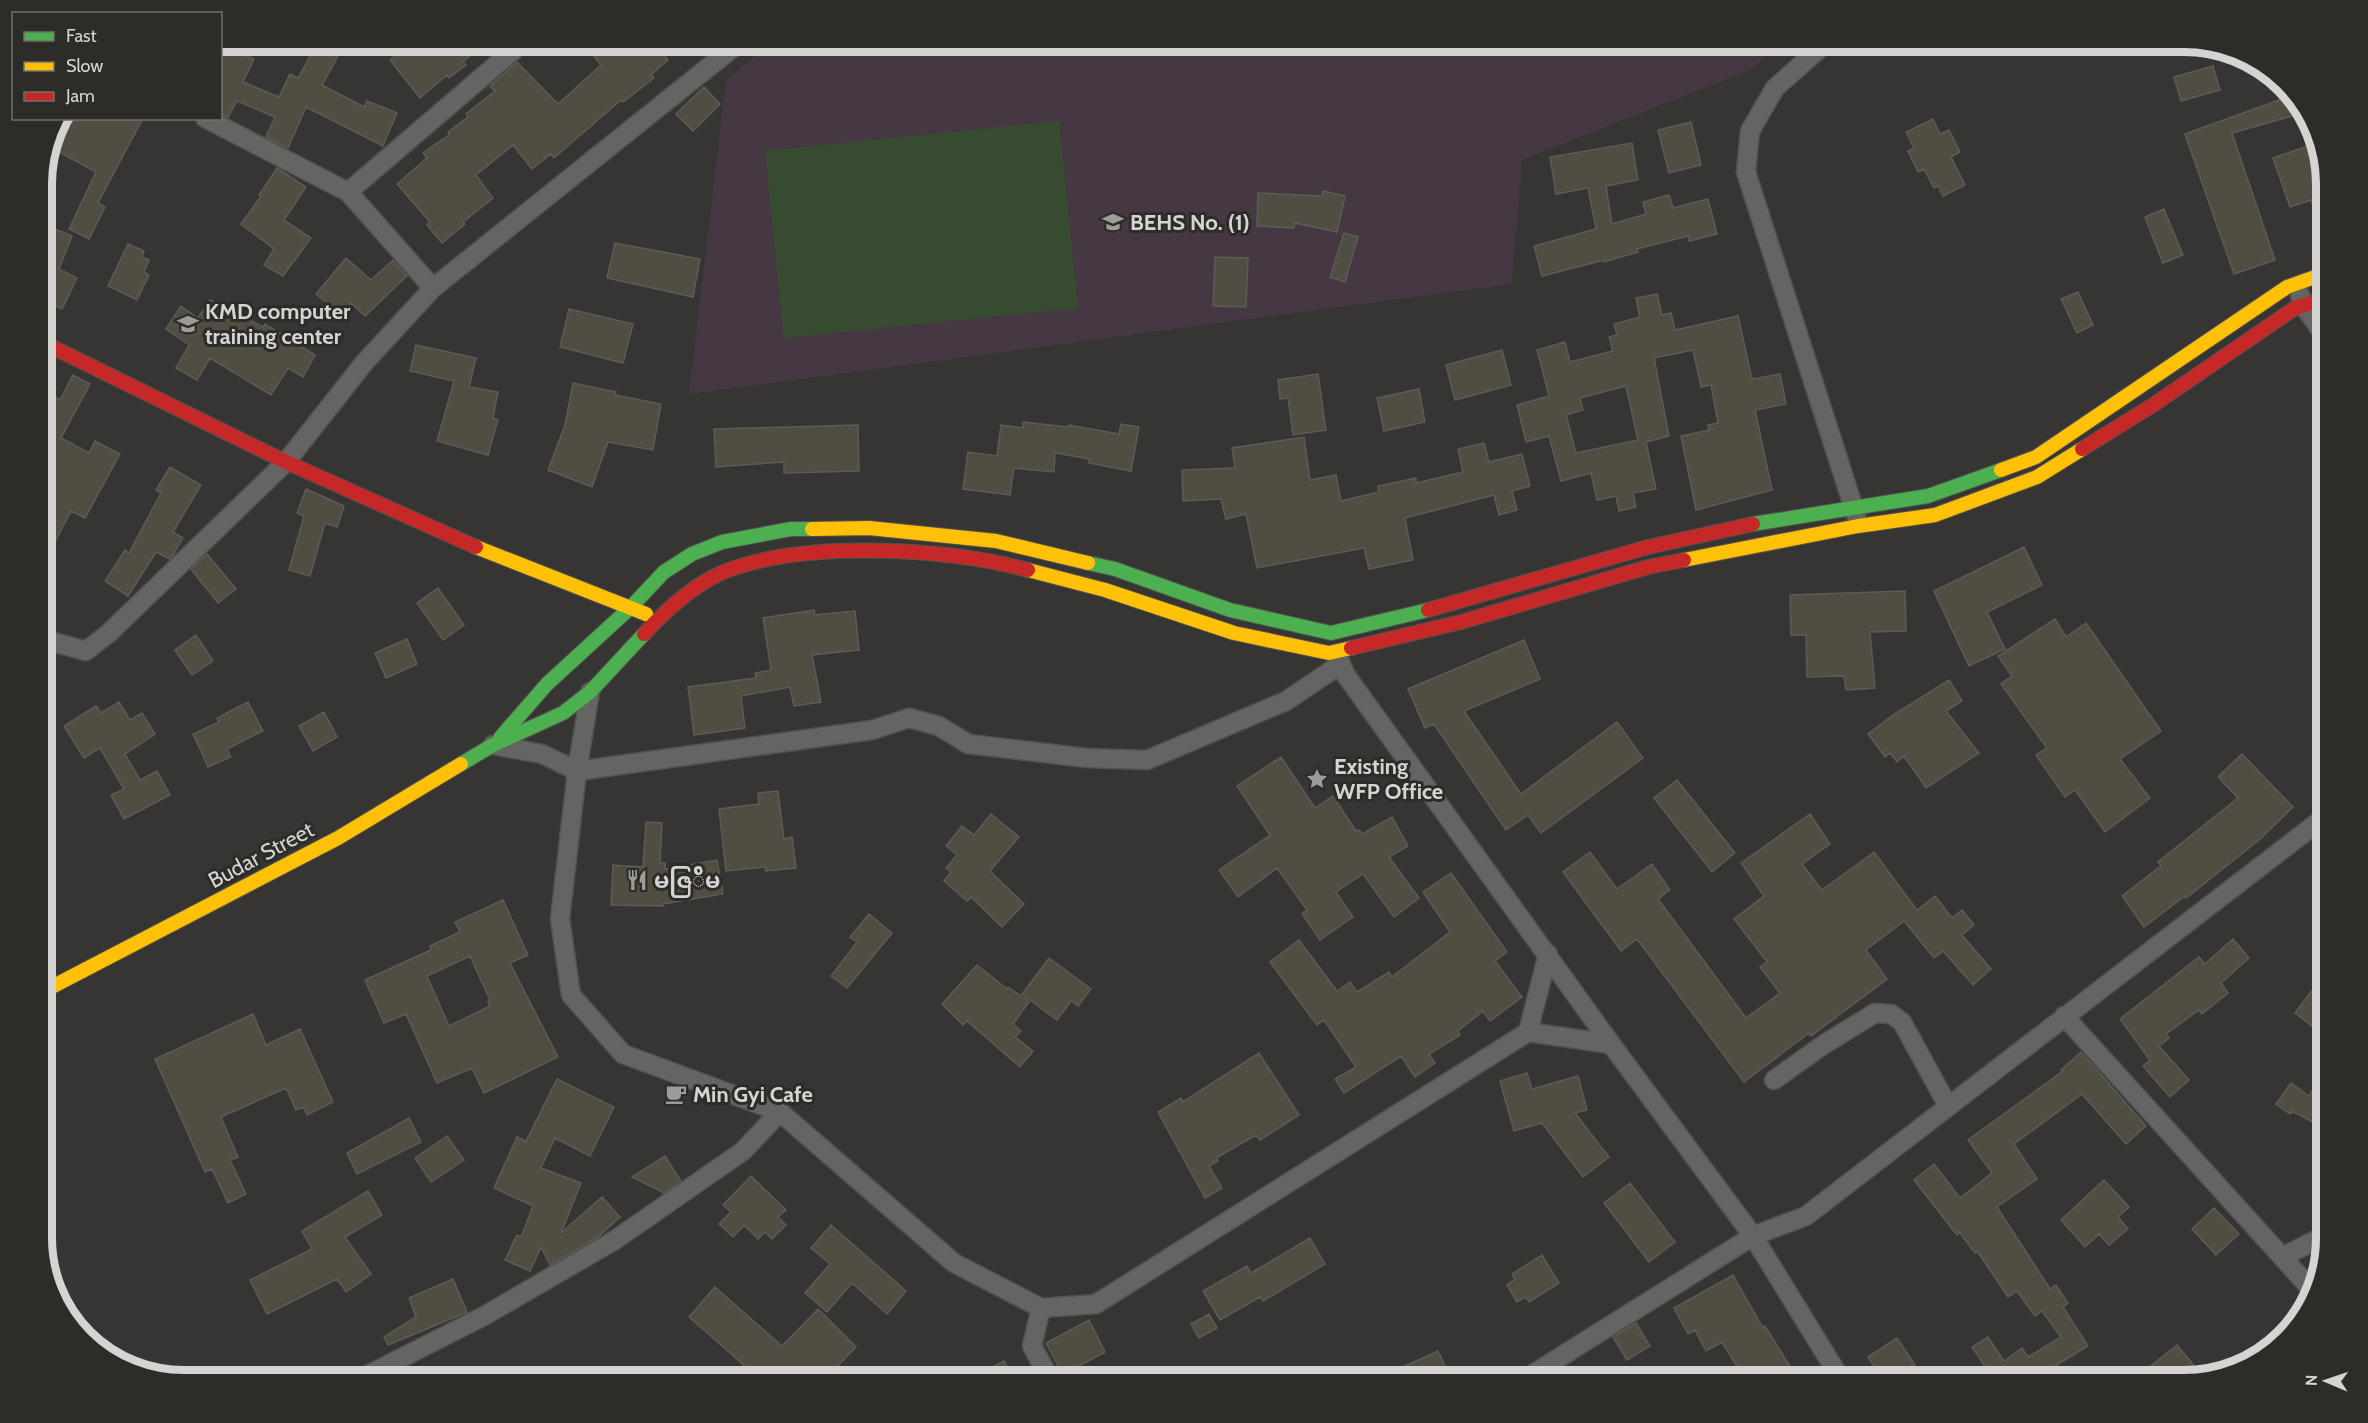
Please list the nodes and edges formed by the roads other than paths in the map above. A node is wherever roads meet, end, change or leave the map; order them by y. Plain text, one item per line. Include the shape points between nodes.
1 (1815, 52) edge
2 (510, 53) edge
3 (727, 53) edge
4 (209, 120) edge
5 (348, 192) junction
6 (2315, 277) edge
7 (2295, 284) junction
8 (433, 288) junction
9 (2315, 302) edge
10 (2303, 306) junction
11 (2315, 322) edge
12 (53, 347) edge
13 (286, 462) junction
14 (1854, 507) junction
15 (1858, 526) junction
16 (631, 607) junction
17 (658, 619) junction
18 (1331, 633) junction
19 (53, 642) edge
20 (1339, 658) junction
21 (590, 692) junction
22 (493, 745) junction
23 (577, 771) junction
24 (2316, 824) edge
25 (1548, 954) junction
26 (53, 987) edge
27 (2064, 1016) junction
28 (1528, 1032) junction
29 (1611, 1044) junction
30 (1774, 1080) dead end
31 (1948, 1106) junction
32 (780, 1112) junction
33 (1753, 1236) junction
34 (2316, 1240) edge
35 (2282, 1257) junction
36 (2307, 1284) edge
37 (1041, 1308) junction
38 (378, 1370) edge
39 (1045, 1370) edge
40 (1540, 1370) edge
41 (1835, 1370) edge

1 - 14 street via 1775,88 1750,131 1746,172
2 - 5 street
3 - 8 street
4 - 5 street
5 - 8 street
6 - 7 main road
7 - 10 street
7 - 14 main road via 2036,457 1928,496
8 - 13 street via 364,363
9 - 10 main road
10 - 11 street
10 - 15 main road via 2037,477 1935,515
12 - 13 main road
13 - 16 main road via 439,533
13 - 19 street via 155,590 86,651
14 - 15 street
14 - 18 main road via 1773,519 1648,547 1458,603
15 - 20 main road via 1648,567
16 - 17 main road
16 - 18 main road via 664,572 692,554 722,542 791,529 869,528 996,541 1115,568 1230,610
16 - 22 main road via 547,684
17 - 20 main road via 692,589 730,568 794,554 869,551 988,559 1105,590 1234,633
17 - 21 main road
18 - 20 street
20 - 23 street via 1286,701 1147,760 1088,758 968,744 939,726 909,718 872,730
20 - 25 street via 1346,674
21 - 22 main road via 563,713
21 - 23 street
22 - 23 street via 542,754
22 - 26 main road, Budar Street via 338,838
23 - 32 street via 560,919 571,996 623,1054
24 - 27 street
25 - 28 street
25 - 29 street
27 - 31 street
27 - 35 street
28 - 29 street
28 - 37 street via 1096,1304
29 - 33 street
30 - 31 street via 1875,1013 1891,1014 1902,1022
31 - 33 street via 1806,1216
32 - 37 street via 954,1263
32 - 38 street via 742,1151 615,1240 484,1316
33 - 40 street
33 - 41 street
34 - 35 street
35 - 36 street
37 - 39 street via 1032,1346

